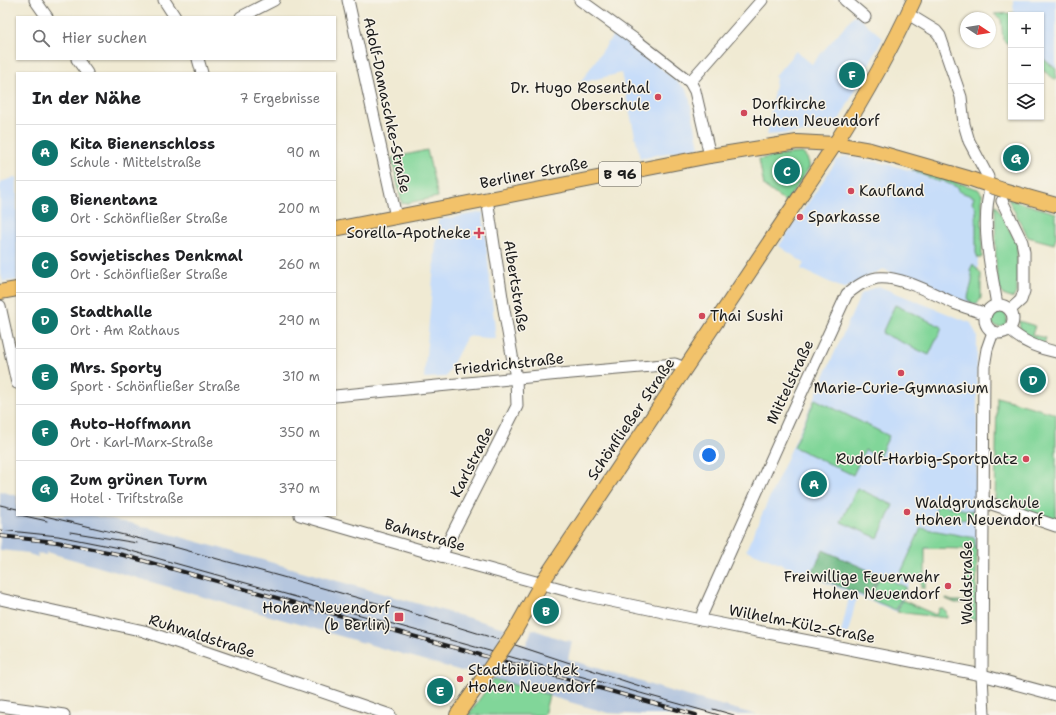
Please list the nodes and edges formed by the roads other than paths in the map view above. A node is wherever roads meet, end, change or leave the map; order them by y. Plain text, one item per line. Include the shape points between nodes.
1 (35, 0) edge
2 (164, 0) edge
3 (274, 0) edge
4 (348, 0) edge
5 (580, 0) edge
6 (762, 0) edge
7 (845, 0) edge
8 (914, 0) edge
9 (908, 14) junction
10 (46, 16) edge
11 (174, 16) edge
12 (243, 16) edge
13 (865, 17) dead end
14 (78, 60) edge
15 (198, 60) edge
16 (86, 72) edge
17 (202, 72) edge
18 (690, 82) junction
19 (835, 144) junction
20 (710, 156) junction
21 (993, 189) junction
22 (487, 199) junction
23 (1056, 205) edge
24 (396, 218) junction
25 (336, 229) edge
26 (16, 289) edge
27 (0, 292) edge
28 (997, 305) junction
29 (0, 306) edge
30 (1010, 310) junction
31 (986, 314) junction
32 (1009, 328) junction
33 (994, 332) junction
34 (1056, 352) edge
35 (685, 368) junction
36 (16, 378) edge
37 (516, 378) junction
38 (336, 396) edge
39 (982, 501) junction
40 (303, 516) edge
41 (1056, 526) edge
42 (441, 556) junction
43 (541, 584) junction
44 (0, 599) edge
45 (701, 620) junction
46 (982, 674) junction
47 (1056, 695) edge
48 (0, 706) edge
49 (64, 715) edge
50 (390, 715) edge
51 (458, 715) edge
52 (984, 715) edge

1 - 10 street
2 - 11 street
3 - 12 street
4 - 24 street, Adolf-Damaschke-Straße
5 - 18 street
6 - 18 street
7 - 13 street
8 - 9 main road, Schönfließer Straße
9 - 19 main road, Schönfließer Straße via 855,113
9 - 21 street via 940,36 961,97 969,141
14 - 16 street
15 - 17 street
18 - 20 street via 695,91
19 - 20 main road, Berliner Straße / B 96 via 791,143
19 - 21 main road, B 96 via 889,155
19 - 35 main road, Schönfließer Straße
20 - 22 main road, Berliner Straße / B 96
21 - 23 main road, B 96
21 - 28 street via 987,216 988,251
21 - 30 street via 1022,242 1024,252 1024,291 1021,300
22 - 24 main road, Berliner Straße / B 96
22 - 37 street, Albertstraße
24 - 25 main road, Berliner Straße / B 96
26 - 27 main road
28 - 30 street via 1003,305
28 - 31 street via 990,308
29 - 36 street
30 - 32 street via 1013,318
31 - 33 street via 988,328
31 - 45 street, Mittelstraße via 901,280 877,278 866,281 847,294
32 - 33 street via 1002,332
32 - 34 street via 1030,344
33 - 39 street, Waldstraße via 984,367
35 - 37 street, Friedrichstraße via 675,364
35 - 43 main road, Schönfließer Straße
37 - 38 street, Friedrichstraße
37 - 42 street, Karlstraße via 517,406
39 - 41 street
39 - 46 street, Waldstraße
40 - 42 street, Bahnstraße
42 - 43 street, Bahnstraße
43 - 45 street, Wilhelm-Külz-Straße
43 - 51 main road, Schönfließer Straße, bridge via 513,634
44 - 50 street, Ruhwaldstraße via 144,631
45 - 46 street, Wilhelm-Külz-Straße
46 - 47 street, Wilhelm-Külz-Straße
46 - 52 street, Waldstraße
48 - 49 street

